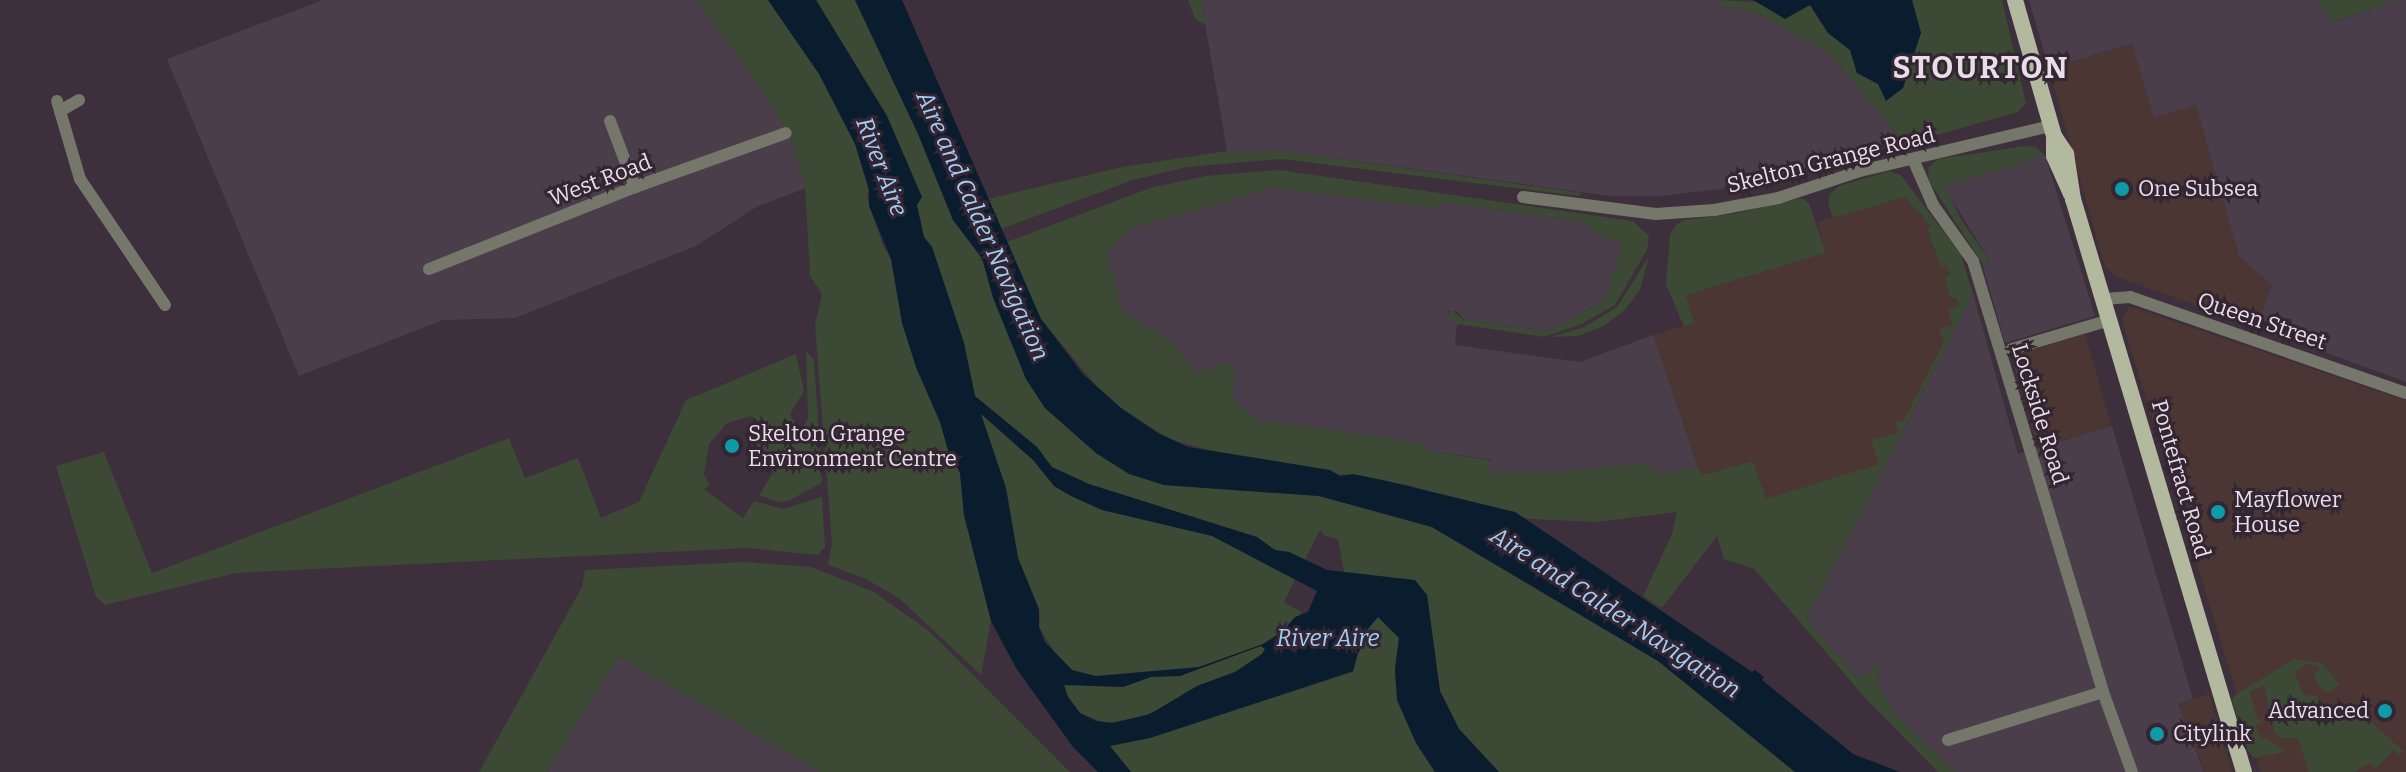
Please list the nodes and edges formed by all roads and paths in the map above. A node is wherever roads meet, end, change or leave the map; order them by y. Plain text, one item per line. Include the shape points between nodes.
1 (2015, 0) edge
2 (79, 100) dead end
3 (610, 121) dead end
4 (2052, 131) junction
5 (786, 133) dead end
6 (1913, 159) junction
7 (635, 187) junction
8 (1523, 197) dead end
9 (429, 269) dead end
10 (2103, 299) junction
11 (165, 305) dead end
12 (2110, 320) junction
13 (2012, 349) dead end
14 (2406, 393) edge
15 (2103, 692) junction
16 (1948, 740) dead end
17 (2132, 772) edge
18 (2244, 772) edge

1 - 4 main road, Pontefract Road
2 - 11 street via 58,106 80,179
3 - 7 street
4 - 6 street, Skelton Grange Road
4 - 10 main road, Pontefract Road via 2055,163 2073,199
5 - 7 street, West Road
6 - 8 street, Skelton Grange Road via 1778,198 1714,210 1656,214
6 - 15 street, Lockside Road via 1933,205 1973,261
7 - 9 street, West Road
10 - 12 main road, Pontefract Road
10 - 14 street, Queen Street via 2130,297
12 - 13 street
12 - 18 main road, Pontefract Road
15 - 16 street
15 - 17 street, Lockside Road

